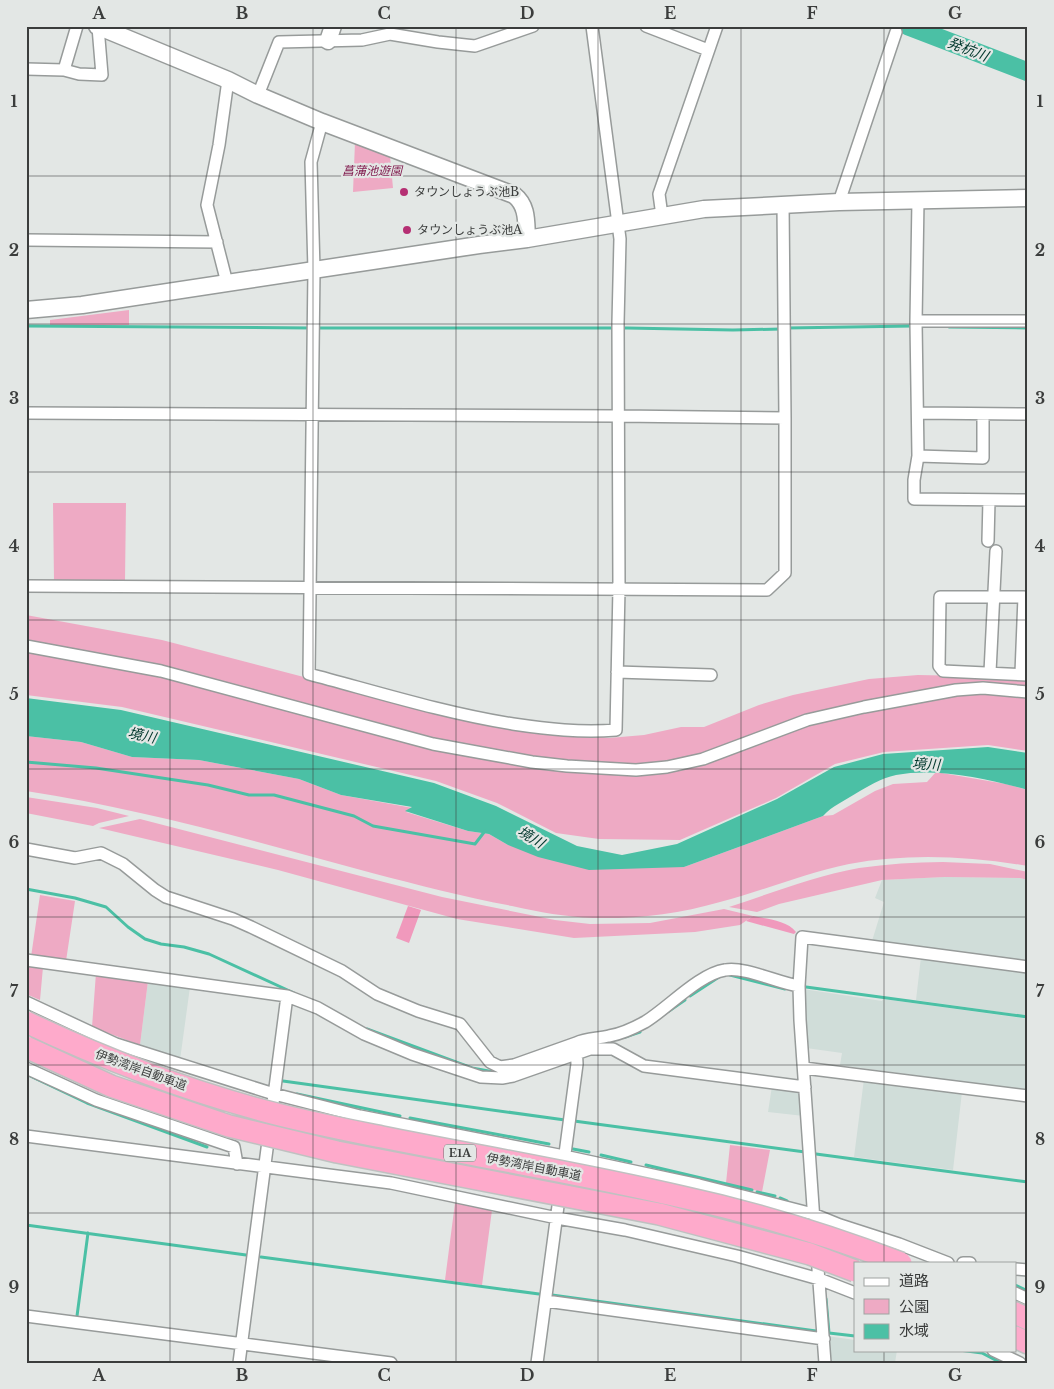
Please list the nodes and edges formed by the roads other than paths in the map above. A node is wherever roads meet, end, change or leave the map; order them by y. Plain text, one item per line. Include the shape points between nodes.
1 (77, 26) edge
2 (98, 26) edge
3 (532, 26) edge
4 (592, 26) edge
5 (646, 26) edge
6 (716, 26) edge
7 (116, 30) edge
8 (896, 32) dead end
9 (331, 34) edge
10 (708, 50) junction
11 (26, 69) edge
12 (64, 70) junction
13 (228, 80) junction
14 (258, 95) junction
15 (322, 122) junction
16 (1028, 198) edge
17 (918, 200) junction
18 (840, 202) junction
19 (783, 204) junction
20 (662, 216) junction
21 (618, 225) junction
22 (26, 240) edge
23 (527, 240) junction
24 (217, 242) junction
25 (314, 270) junction
26 (227, 283) junction
27 (27, 310) edge
28 (1028, 321) edge
29 (916, 325) junction
30 (26, 413) edge
31 (919, 413) junction
32 (311, 414) junction
33 (983, 414) junction
34 (1028, 414) edge
35 (620, 416) junction
36 (785, 418) junction
37 (918, 456) junction
38 (989, 500) junction
39 (1028, 500) edge
40 (988, 541) dead end
41 (996, 551) dead end
42 (26, 586) edge
43 (310, 587) junction
44 (619, 588) junction
45 (994, 596) junction
46 (26, 646) edge
47 (617, 672) junction
48 (990, 672) junction
49 (1024, 674) edge
50 (711, 675) dead end
51 (1028, 692) edge
52 (26, 849) edge
53 (26, 960) edge
54 (1028, 967) edge
55 (799, 986) junction
56 (287, 996) junction
57 (26, 1002) edge
58 (26, 1022) edge
59 (26, 1047) edge
60 (577, 1048) junction
61 (26, 1068) edge
62 (804, 1068) junction
63 (805, 1087) junction
64 (274, 1094) junction
65 (1028, 1096) edge
66 (26, 1136) edge
67 (564, 1156) junction
68 (237, 1164) junction
69 (265, 1167) junction
70 (814, 1214) junction
71 (556, 1218) junction
72 (898, 1262) edge
73 (945, 1262) edge
74 (854, 1271) edge
75 (820, 1279) junction
76 (854, 1293) edge
77 (1016, 1293) edge
78 (1028, 1299) edge
79 (546, 1301) junction
80 (1016, 1313) edge
81 (26, 1316) edge
82 (1028, 1319) edge
83 (824, 1338) junction
84 (1016, 1338) edge
85 (242, 1343) junction
86 (1028, 1344) edge
87 (997, 1352) edge
88 (240, 1363) edge
89 (391, 1363) edge
90 (536, 1363) edge
91 (826, 1363) edge
92 (1020, 1363) edge

1 - 12 street
2 - 7 street
2 - 12 street via 102,75
3 - 9 street via 475,46 390,34 362,40
4 - 21 street
5 - 10 street
6 - 10 street
7 - 13 street
8 - 18 street
9 - 14 street via 279,42
10 - 20 street via 659,194
11 - 12 street
13 - 14 street
13 - 24 street via 207,205
14 - 15 street
15 - 23 street via 514,195 524,208
15 - 25 street via 311,162
16 - 17 street
17 - 18 street
17 - 29 street
18 - 19 street
19 - 20 street via 704,209
19 - 36 street
20 - 21 street
21 - 23 street
21 - 35 street
22 - 24 street
23 - 25 street
24 - 26 street
25 - 26 street
25 - 32 street
26 - 27 street
28 - 29 street
29 - 31 street
30 - 32 street
31 - 33 street
31 - 37 street
32 - 35 street
32 - 43 street
33 - 34 street
33 - 37 street via 983,458
35 - 36 street
35 - 44 street
36 - 44 street via 785,573 767,590
37 - 38 street via 914,499
38 - 39 street
38 - 40 street
41 - 45 street
42 - 43 street
43 - 44 street
43 - 47 street via 309,674 475,718 592,732 616,730
44 - 47 street
45 - 48 street
45 - 48 street via 940,598 939,666 943,671
45 - 49 street via 1024,597
46 - 51 street via 161,671 433,744 532,762 636,770 703,759 807,720 864,707 974,688
47 - 50 street
48 - 49 street
52 - 60 street via 75,858 101,853 123,864 166,897 273,936 342,971 377,994 460,1024 490,1062 500,1067
53 - 56 street
54 - 55 street via 802,937
55 - 60 street via 726,969 711,974 645,1022 608,1036 583,1039
55 - 62 street
56 - 60 street via 318,1008 364,1034 481,1077 513,1076
56 - 64 street
57 - 64 street via 116,1044
58 - 72 highway, 伊勢湾岸自動車道 / E1A, bridge via 124,1065 262,1110 683,1197 812,1232
59 - 74 highway, 伊勢湾岸自動車道 / E1A, bridge via 111,1086 229,1126 355,1155 659,1214 810,1254
60 - 63 street via 613,1049 644,1066
60 - 67 street via 578,1064
61 - 68 street via 96,1100 234,1147
62 - 63 street
62 - 65 street
63 - 70 street
64 - 67 street via 360,1116
64 - 69 street
66 - 68 street
67 - 70 street
67 - 71 street
68 - 69 street
69 - 71 street via 391,1184
69 - 85 street
70 - 73 street
70 - 75 street
71 - 75 street via 626,1230
71 - 79 street
75 - 76 street
75 - 83 street
77 - 78 street
79 - 83 street
79 - 90 street
80 - 82 highway
81 - 85 street
83 - 91 street
84 - 86 highway
85 - 88 street
85 - 89 street
87 - 92 street

